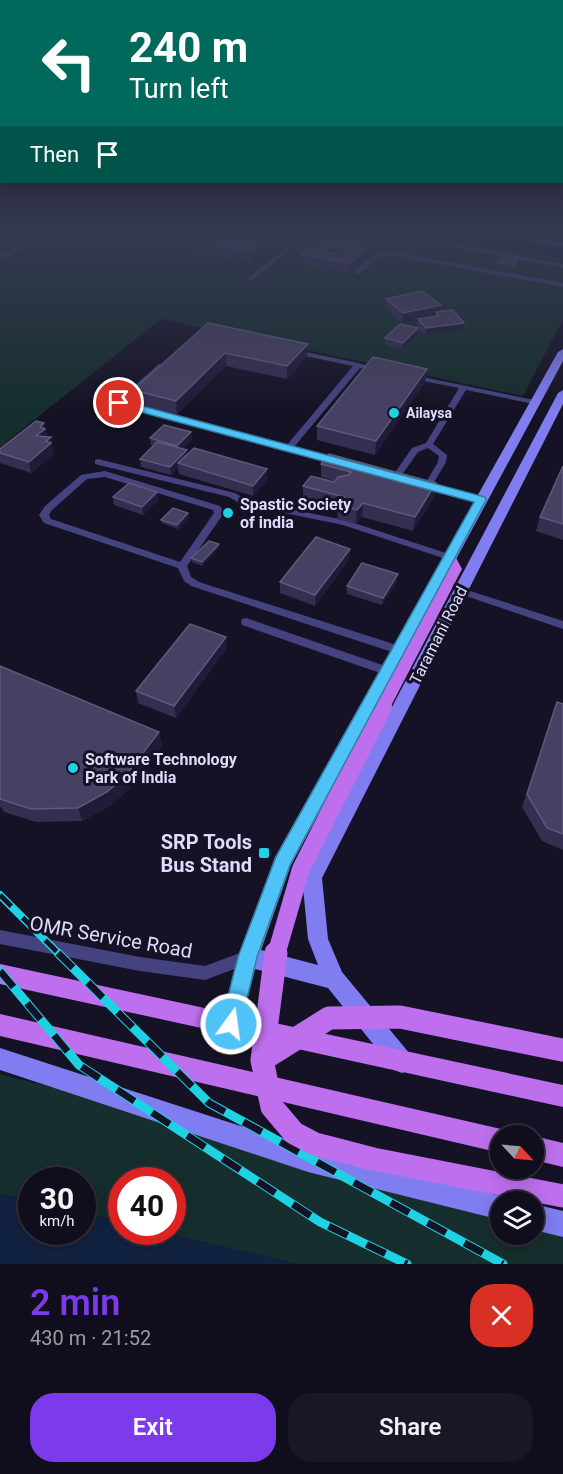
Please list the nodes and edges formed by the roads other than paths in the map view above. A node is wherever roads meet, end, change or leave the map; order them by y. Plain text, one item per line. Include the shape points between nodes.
1 (290, 350) edge
2 (563, 352) edge
3 (168, 359) edge
4 (357, 365) junction
5 (390, 372) edge
6 (400, 374) edge
7 (464, 387) junction
8 (563, 393) edge
9 (534, 402) junction
10 (429, 445) junction
11 (289, 448) junction
12 (98, 462) dead end
13 (353, 465) edge
14 (385, 474) edge
15 (396, 477) junction
16 (407, 480) edge
17 (418, 483) edge
18 (428, 486) junction
19 (481, 500) junction
20 (449, 557) junction
21 (182, 566) junction
22 (461, 591) junction
23 (246, 622) dead end
24 (563, 625) edge
25 (399, 650) junction
26 (387, 671) junction
27 (0, 937) edge
28 (248, 957) junction
29 (0, 975) edge
30 (334, 979) junction
31 (231, 1024) junction
32 (0, 1025) edge
33 (563, 1050) edge
34 (0, 1059) edge
35 (262, 1060) junction
36 (402, 1062) junction
37 (563, 1096) edge
38 (490, 1138) edge
39 (544, 1150) edge
40 (563, 1155) edge
41 (563, 1196) edge
42 (490, 1205) edge
43 (544, 1219) edge
44 (563, 1224) edge

1 - 4 lane
2 - 9 street, Taramani Road
3 - 11 lane via 119,403
4 - 5 lane
4 - 11 lane
6 - 7 lane
7 - 9 lane
7 - 10 lane
8 - 22 street, Taramani Road
9 - 19 street, Taramani Road
10 - 15 lane via 415,450
10 - 18 lane via 443,455
11 - 13 lane
12 - 20 lane via 232,495 244,502 345,523
14 - 15 lane
15 - 16 lane
17 - 18 lane
18 - 19 lane
19 - 20 street, Taramani Road
20 - 25 street, Taramani Road
20 - 35 main road, bridge via 455,569 301,869 275,958
21 - 21 lane via 219,513 217,508 105,474 84,477 44,515 47,521
21 - 25 lane via 187,579 195,584
22 - 24 lane
22 - 30 street, Taramani Road via 312,877 318,939
23 - 26 lane
25 - 26 street, Taramani Road
26 - 28 street, Taramani Road via 282,863
27 - 28 lane, OMR Service Road via 205,973
28 - 30 street
28 - 31 street, Taramani Road
29 - 31 main road
30 - 36 street
31 - 36 main road
32 - 38 main road
33 - 35 main road, bridge via 400,1017 329,1018
34 - 42 street via 308,1160
35 - 41 main road, bridge via 272,1107 294,1133 315,1144
36 - 37 main road
39 - 40 main road
43 - 44 street

